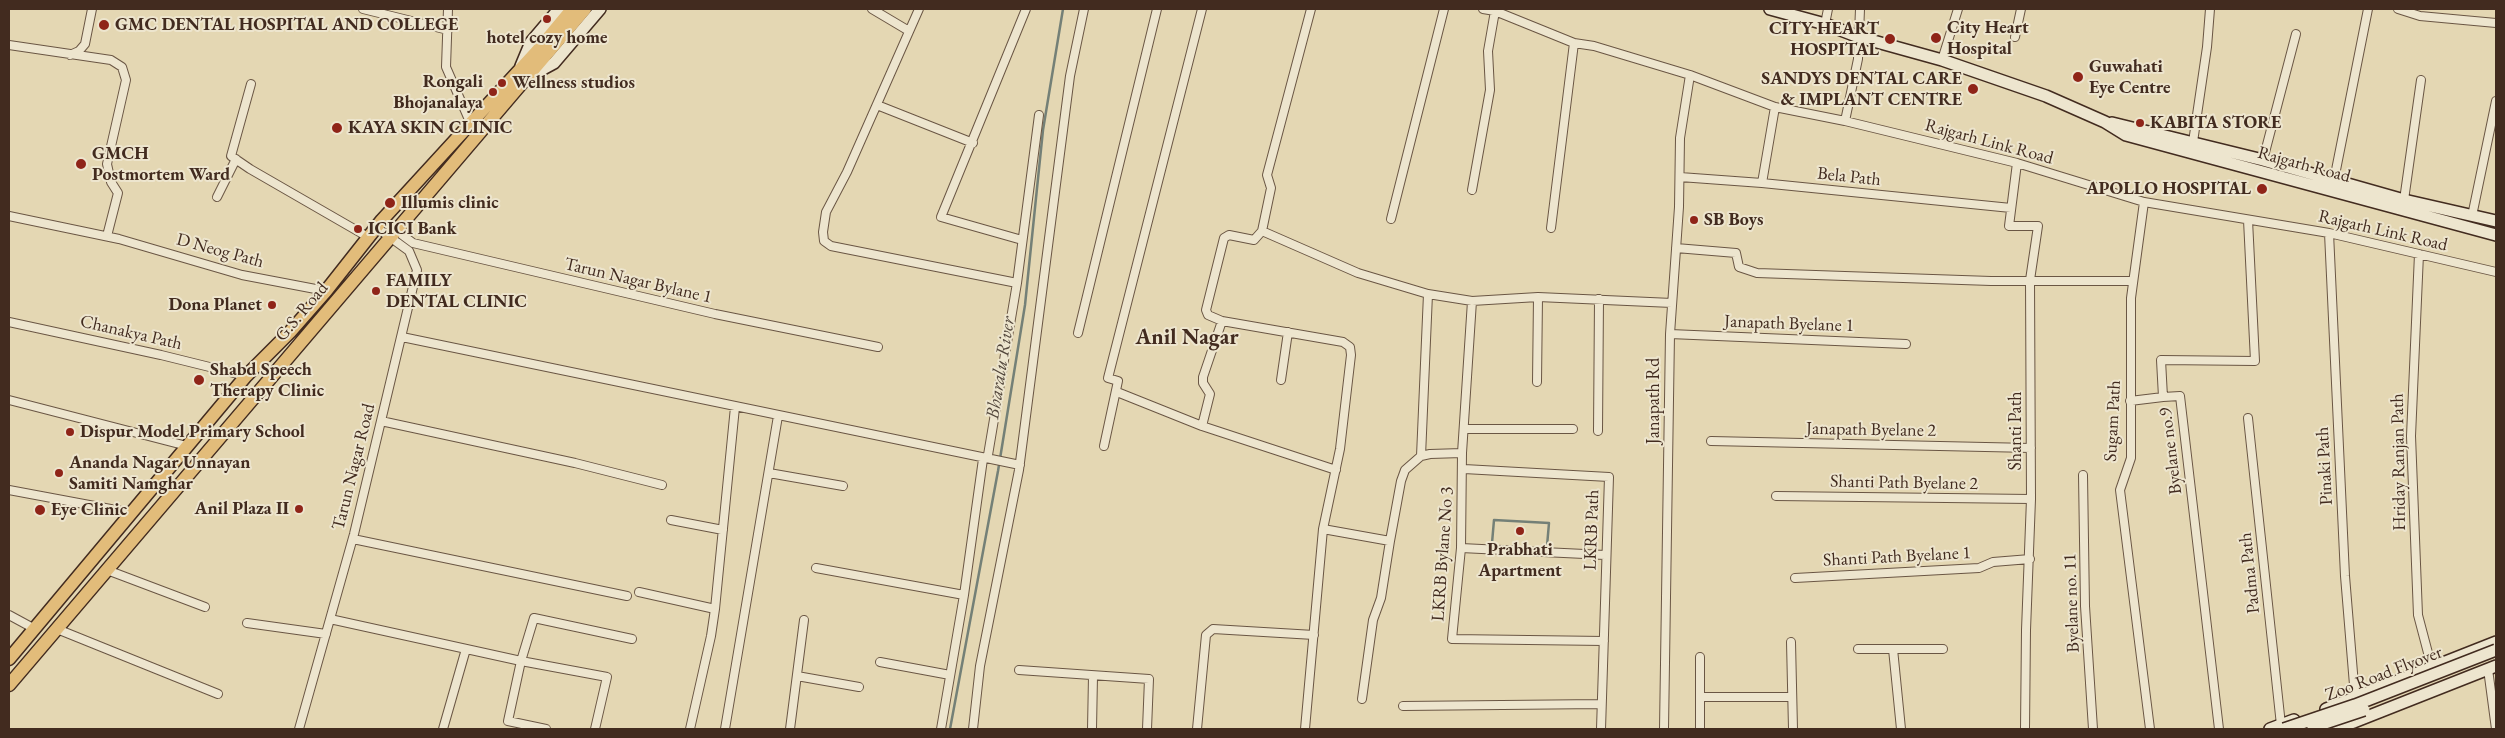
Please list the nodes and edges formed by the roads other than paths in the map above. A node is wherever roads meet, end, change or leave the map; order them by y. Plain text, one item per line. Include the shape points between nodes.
1 (92, 9) edge
2 (363, 9) edge
3 (448, 9) edge
4 (559, 9) edge
5 (572, 9) edge
6 (585, 9) edge
7 (600, 9) edge
8 (872, 9) edge
9 (919, 9) edge
10 (1026, 9) edge
11 (1084, 9) edge
12 (1157, 9) edge
13 (1202, 9) edge
14 (1311, 9) edge
15 (1444, 9) edge
16 (1483, 9) edge
17 (1770, 9) edge
18 (1828, 9) edge
19 (1860, 9) edge
20 (1958, 9) edge
21 (2021, 9) edge
22 (2210, 9) edge
23 (2368, 9) edge
24 (2398, 9) edge
25 (2441, 9) edge
26 (1495, 11) junction
27 (2439, 18) junction
28 (2496, 23) edge
29 (1825, 24) junction
30 (448, 30) junction
31 (909, 31) junction
32 (2296, 34) dead end
33 (1859, 37) junction
34 (2015, 37) dead end
35 (1574, 43) junction
36 (9, 45) edge
37 (542, 53) junction
38 (70, 55) junction
39 (1942, 60) junction
40 (523, 73) junction
41 (1690, 75) junction
42 (2421, 80) dead end
43 (251, 84) dead end
44 (2496, 101) edge
45 (877, 105) junction
46 (1775, 107) junction
47 (1039, 116) dead end
48 (1845, 121) junction
49 (470, 122) junction
50 (2105, 122) junction
51 (2193, 142) junction
52 (972, 143) junction
53 (236, 159) junction
54 (2263, 160) junction
55 (2017, 162) junction
56 (1680, 177) junction
57 (2334, 180) junction
58 (1762, 183) junction
59 (1472, 190) dead end
60 (217, 197) dead end
61 (2404, 200) junction
62 (2144, 202) junction
63 (2010, 208) junction
64 (9, 216) edge
65 (2472, 216) junction
66 (1392, 219) dead end
67 (2248, 220) junction
68 (2496, 221) edge
69 (379, 223) junction
70 (1551, 228) dead end
71 (1262, 231) junction
72 (2329, 233) junction
73 (392, 234) junction
74 (2496, 235) edge
75 (107, 236) junction
76 (368, 237) junction
77 (1022, 240) junction
78 (1676, 248) junction
79 (2419, 254) junction
80 (2496, 272) edge
81 (2030, 280) junction
82 (2132, 281) junction
83 (1016, 283) junction
84 (326, 291) junction
85 (1428, 294) junction
86 (1538, 297) junction
87 (1598, 299) junction
88 (1472, 301) junction
89 (1672, 303) junction
90 (1222, 320) junction
91 (9, 322) edge
92 (1288, 332) junction
93 (1078, 333) dead end
94 (1670, 334) junction
95 (402, 337) junction
96 (1906, 344) dead end
97 (878, 347) dead end
98 (246, 376) junction
99 (1281, 380) dead end
100 (1537, 382) dead end
101 (1117, 392) junction
102 (2163, 397) junction
103 (9, 400) edge
104 (2130, 400) junction
105 (735, 407) junction
106 (778, 416) junction
107 (2248, 418) dead end
108 (381, 421) junction
109 (1202, 426) junction
110 (1465, 429) junction
111 (1573, 429) dead end
112 (1598, 430) dead end
113 (1711, 441) dead end
114 (188, 446) junction
115 (1104, 446) dead end
116 (2031, 448) junction
117 (1462, 453) junction
118 (1421, 456) junction
119 (982, 458) junction
120 (1020, 465) junction
121 (1464, 469) junction
122 (1336, 470) junction
123 (769, 473) junction
124 (2083, 475) dead end
125 (662, 485) dead end
126 (843, 486) dead end
127 (9, 490) edge
128 (1776, 496) dead end
129 (2031, 499) junction
130 (132, 513) junction
131 (671, 520) dead end
132 (1323, 528) junction
133 (723, 530) junction
134 (353, 539) junction
135 (1390, 541) junction
136 (1461, 548) junction
137 (1605, 555) junction
138 (2030, 559) junction
139 (816, 568) dead end
140 (107, 570) junction
141 (1795, 578) dead end
142 (639, 592) dead end
143 (964, 595) junction
144 (627, 596) dead end
145 (205, 607) dead end
146 (715, 609) junction
147 (9, 615) edge
148 (330, 620) junction
149 (804, 620) dead end
150 (247, 624) dead end
151 (33, 628) junction
152 (57, 629) junction
153 (326, 634) junction
154 (1314, 635) junction
155 (632, 639) dead end
156 (1604, 641) junction
157 (1791, 642) dead end
158 (2496, 642) edge
159 (466, 649) junction
160 (1858, 649) dead end
161 (1893, 649) junction
162 (1943, 649) dead end
163 (2496, 650) edge
164 (1700, 656) dead end
165 (2496, 658) edge
166 (9, 659) edge
167 (520, 661) junction
168 (880, 662) dead end
169 (2432, 668) junction
170 (2492, 668) edge
171 (1019, 670) dead end
172 (950, 675) junction
173 (797, 676) junction
174 (1093, 676) junction
175 (9, 685) edge
176 (859, 687) dead end
177 (218, 694) dead end
178 (1700, 697) junction
179 (1792, 697) junction
180 (2356, 697) junction
181 (1362, 699) dead end
182 (1601, 704) junction
183 (2340, 704) junction
184 (1403, 706) dead end
185 (2306, 716) junction
186 (2346, 725) edge
187 (2278, 728) edge
188 (299, 729) edge
189 (443, 729) edge
190 (546, 729) edge
191 (595, 729) edge
192 (690, 729) edge
193 (724, 729) edge
194 (790, 729) edge
195 (941, 729) edge
196 (973, 729) edge
197 (1092, 729) edge
198 (1147, 729) edge
199 (1197, 729) edge
200 (1305, 729) edge
201 (1601, 729) edge
202 (1664, 729) edge
203 (1700, 729) edge
204 (1793, 729) edge
205 (1901, 729) edge
206 (2025, 729) edge
207 (2093, 729) edge
208 (2150, 729) edge
209 (2219, 729) edge
210 (2313, 729) edge
211 (2331, 729) edge
212 (2496, 729) edge

1 - 38 street via 85,44
2 - 30 street
3 - 30 street
4 - 40 main road via 531,42
5 - 37 main road
6 - 37 main road
7 - 40 main road via 554,63
8 - 31 street
9 - 31 street
10 - 52 street
11 - 120 street via 1070,76
12 - 93 street
13 - 101 street via 1108,378 1118,381
14 - 71 street via 1267,176 1271,188
15 - 66 street
16 - 26 street, Rajgarh Link Road
17 - 29 main road, Rajgarh Road
18 - 29 street
19 - 33 street
20 - 39 street
21 - 34 street
22 - 51 street
23 - 57 street
24 - 27 street
25 - 27 street
26 - 35 street, Rajgarh Link Road
26 - 59 street via 1488,51 1490,90
27 - 28 street
29 - 33 main road, Rajgarh Road
30 - 49 street via 446,67
31 - 45 street
32 - 54 street
33 - 39 main road, Rajgarh Road
33 - 48 street
35 - 41 street, Rajgarh Link Road
35 - 70 street
36 - 38 street
37 - 40 main road
38 - 75 street via 111,60 122,68 126,80 107,164 111,182 118,193
39 - 50 main road, Rajgarh Road via 2046,96
40 - 49 main road
40 - 73 main road, G.S. Road
41 - 46 street, Rajgarh Link Road
41 - 56 street, Janapath Rd via 1680,138
42 - 61 street
43 - 53 street via 232,147 231,156
44 - 65 street
45 - 52 street
45 - 83 street via 826,212 824,241 831,246
46 - 48 street, Rajgarh Link Road
46 - 58 street
47 - 77 street
48 - 55 street, Rajgarh Link Road
49 - 69 main road
50 - 51 main road, Rajgarh Road
50 - 74 main road, Rajgarh Road via 2126,135
51 - 54 main road, Rajgarh Road
52 - 77 street via 941,217
53 - 60 street
53 - 76 street
54 - 57 main road, Rajgarh Road
55 - 62 street, Rajgarh Link Road
55 - 63 street, Shanti Path
56 - 58 street, Bela Path
56 - 78 street, Janapath Rd
57 - 61 main road, Rajgarh Road
58 - 63 street, Bela Path
61 - 65 main road, Rajgarh Road
62 - 67 street, Rajgarh Link Road
62 - 82 street, Sugam Path
63 - 81 street, Shanti Path via 2009,226 2038,226
64 - 75 street, D Neog Path
65 - 68 main road, Rajgarh Road
67 - 72 street, Rajgarh Link Road
67 - 102 street, Byelane no.9 via 2254,362 2161,360
69 - 73 street, Tarun Nagar Road
69 - 76 main road
71 - 85 street via 1358,273
71 - 90 street via 1254,240 1230,235 1220,246 1206,310 1208,315
72 - 79 street, Rajgarh Link Road
72 - 180 street, Pinaki Path via 2345,576
73 - 95 street, Tarun Nagar Road via 409,251 418,270
73 - 97 street, Tarun Nagar Bylane 1 via 414,243 597,287
73 - 140 main road, G.S. Road
75 - 84 street, D Neog Path via 242,275
76 - 84 main road
77 - 83 street
78 - 81 street via 1736,253 1739,267 1757,273
78 - 89 street, Janapath Rd
79 - 80 street, Rajgarh Link Road
79 - 169 street, Hriday Ranjan Path via 2411,436 2418,615
81 - 82 street
81 - 116 street, Shanti Path
82 - 104 street, Sugam Path
83 - 119 street via 988,455
84 - 98 main road
85 - 88 street
85 - 118 street
86 - 87 street
86 - 88 street
86 - 100 street
87 - 89 street
87 - 112 street
88 - 110 street, LKRB Bylane No 3
89 - 94 street, Janapath Rd
90 - 92 street
90 - 109 street via 1202,383 1210,394
91 - 98 street, Chanakya Path
92 - 99 street
92 - 122 street via 1343,342 1350,347
94 - 96 street, Janapath Byelane 1
94 - 202 street, Janapath Rd
95 - 105 street
95 - 108 street, Tarun Nagar Road
98 - 114 main road
101 - 109 street
101 - 115 street
102 - 104 street
102 - 209 street, Byelane no.9 via 2180,396
103 - 114 street
104 - 208 street, Sugam Path via 2130,458 2120,490
105 - 106 street
105 - 133 street
106 - 119 street
106 - 123 street
107 - 187 street, Padma Path
108 - 125 street
108 - 134 street, Tarun Nagar Road
109 - 122 street
110 - 111 street
110 - 117 street, LKRB Bylane No 3
113 - 116 street, Janapath Byelane 2
114 - 130 main road
116 - 129 street, Shanti Path
117 - 118 street
117 - 121 street, LKRB Bylane No 3
118 - 135 street via 1405,470
119 - 120 street
119 - 143 street
120 - 196 street via 980,666
121 - 136 street, LKRB Bylane No 3
121 - 137 street, LKRB Path via 1609,477
122 - 132 street
123 - 126 street
123 - 193 street
124 - 207 street, Byelane no. 11 via 2085,606
127 - 130 street
128 - 129 street, Shanti Path Byelane 2
129 - 138 street, Shanti Path
130 - 151 main road
131 - 133 street
132 - 135 street
132 - 154 street
133 - 146 street
134 - 144 street
134 - 148 street, Tarun Nagar Road
135 - 181 street via 1381,598 1373,620
136 - 137 street
136 - 156 street, LKRB Bylane No 3 via 1452,639
137 - 156 street, LKRB Path
138 - 141 street, Shanti Path Byelane 1 via 1993,562 1979,568
138 - 206 street, Shanti Path
139 - 143 street
140 - 145 street
140 - 152 main road, G.S. Road
142 - 146 street
143 - 172 street
146 - 192 street
147 - 151 street
148 - 153 street, Tarun Nagar Road
148 - 159 street
149 - 173 street
150 - 153 street
151 - 166 main road
152 - 175 main road, G.S. Road
152 - 177 street
153 - 188 street, Tarun Nagar Road
154 - 199 street via 1213,630 1206,635
154 - 200 street
155 - 167 street via 534,618
156 - 182 street, LKRB Path
157 - 179 street
158 - 169 main road
159 - 167 street
159 - 189 street
160 - 161 street
161 - 162 street
161 - 205 street
163 - 187 main road, Zoo Road Flyover, bridge via 2364,702
164 - 178 street
165 - 186 main road, Zoo Road Flyover, bridge
167 - 190 street via 508,720
167 - 191 street via 607,677
168 - 172 street
169 - 180 main road
170 - 186 main road
170 - 212 street
171 - 174 street
172 - 195 street
173 - 176 street
173 - 194 street
174 - 197 street
174 - 198 street via 1149,680
178 - 179 street
178 - 203 street
179 - 204 street
180 - 183 main road
182 - 184 street
182 - 201 street, LKRB Path
183 - 185 main road
183 - 186 main road
185 - 187 main road
185 - 210 main road
186 - 210 main road, Zoo Road Flyover, bridge
186 - 211 main road

